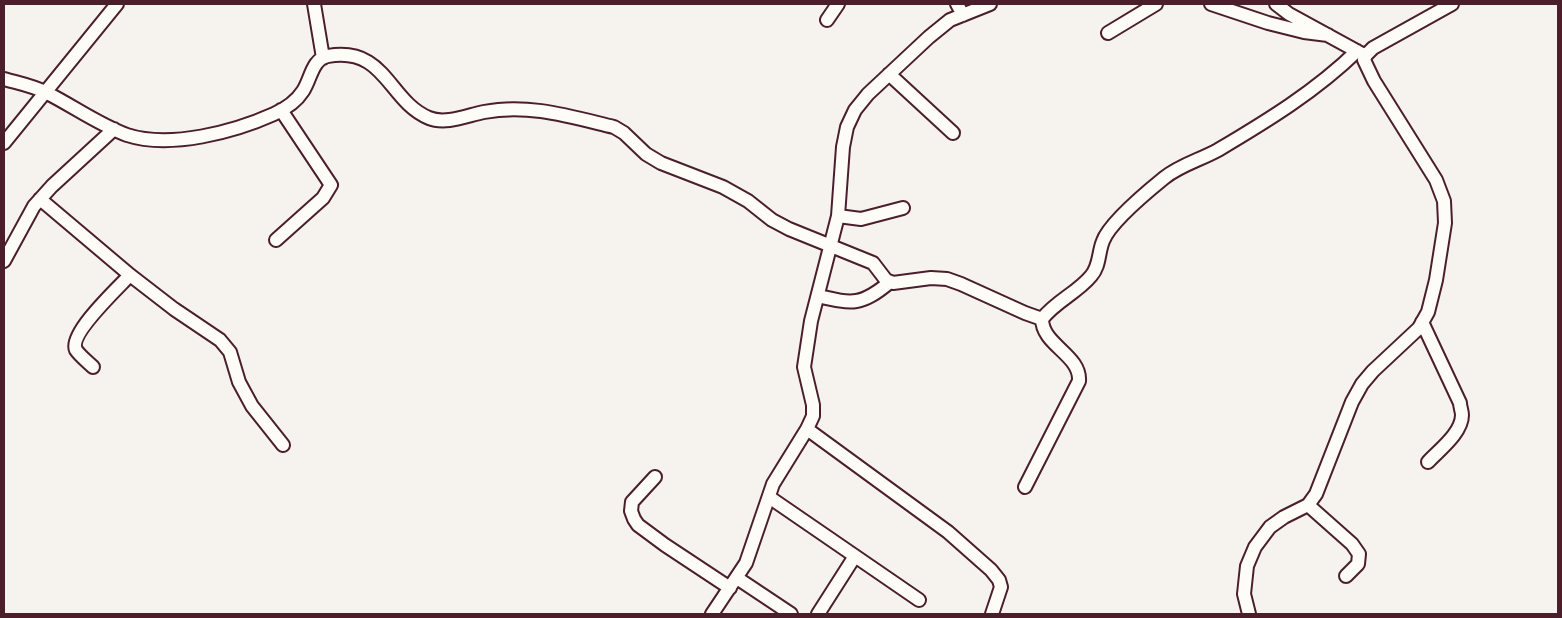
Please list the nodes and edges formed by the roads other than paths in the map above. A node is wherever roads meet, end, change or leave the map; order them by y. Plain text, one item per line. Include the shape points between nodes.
1 (117, 4) edge
2 (314, 4) edge
3 (838, 4) edge
4 (990, 4) edge
5 (1156, 4) edge
6 (1211, 4) edge
7 (1276, 4) edge
8 (1452, 4) edge
9 (960, 9) edge
10 (827, 20) dead end
11 (1108, 33) dead end
12 (1328, 35) junction
13 (1361, 53) junction
14 (323, 58) junction
15 (889, 74) junction
16 (4, 79) edge
17 (45, 92) junction
18 (281, 110) junction
19 (114, 129) junction
20 (953, 133) dead end
21 (4, 143) edge
22 (40, 199) junction
23 (903, 208) dead end
24 (838, 216) junction
25 (276, 240) dead end
26 (830, 245) junction
27 (4, 261) edge
28 (130, 275) junction
29 (890, 282) junction
30 (818, 296) junction
31 (1042, 319) junction
32 (1422, 322) junction
33 (93, 367) dead end
34 (807, 430) junction
35 (283, 445) dead end
36 (1428, 462) dead end
37 (654, 476) dead end
38 (1025, 487) dead end
39 (769, 496) junction
40 (1308, 505) junction
41 (854, 556) junction
42 (1346, 576) dead end
43 (733, 583) junction
44 (919, 600) dead end
45 (712, 614) edge
46 (791, 614) edge
47 (818, 614) edge
48 (992, 614) edge
49 (1249, 614) edge

1 - 17 street
2 - 14 street
3 - 10 street
4 - 9 street
5 - 11 street
6 - 12 street via 1268,23
7 - 12 street
8 - 13 street
9 - 15 street
12 - 13 street
13 - 31 street via 1282,111 1217,150 1177,169 1152,188 1110,229 1103,240 1097,269 1090,278 1058,302
13 - 32 street via 1367,69 1436,180 1444,201 1445,223 1436,280 1428,312
14 - 18 street via 316,63 303,92
14 - 26 street via 343,55 372,64 408,102 430,118 443,120 506,108 542,111 614,128 646,154 723,187 772,220
15 - 20 street
15 - 24 street via 855,110 847,127
16 - 17 street
17 - 19 street
17 - 21 street
18 - 19 street via 196,138 145,139
18 - 25 street via 331,184 323,198
19 - 22 street
22 - 27 street
22 - 28 street
23 - 24 street via 860,219
24 - 26 street
26 - 29 street via 874,263
26 - 30 street
28 - 33 street via 78,333 76,349
28 - 35 street via 220,340 230,352 239,382 252,406
29 - 30 street via 861,301 846,302
29 - 31 street via 947,279
30 - 34 street via 804,367 813,406
31 - 38 street via 1046,332 1080,374
32 - 36 street via 1460,403 1462,416 1455,433
32 - 40 street via 1362,384 1316,494
34 - 39 street via 773,484
34 - 48 street via 948,532 991,570 1001,587
37 - 43 street via 632,502 631,511 638,525 665,545
39 - 41 street
39 - 43 street via 746,563
40 - 42 street via 1359,554 1358,564
40 - 49 street via 1270,527 1255,547 1247,566 1244,594
41 - 44 street
41 - 47 street
43 - 45 street
43 - 46 street

